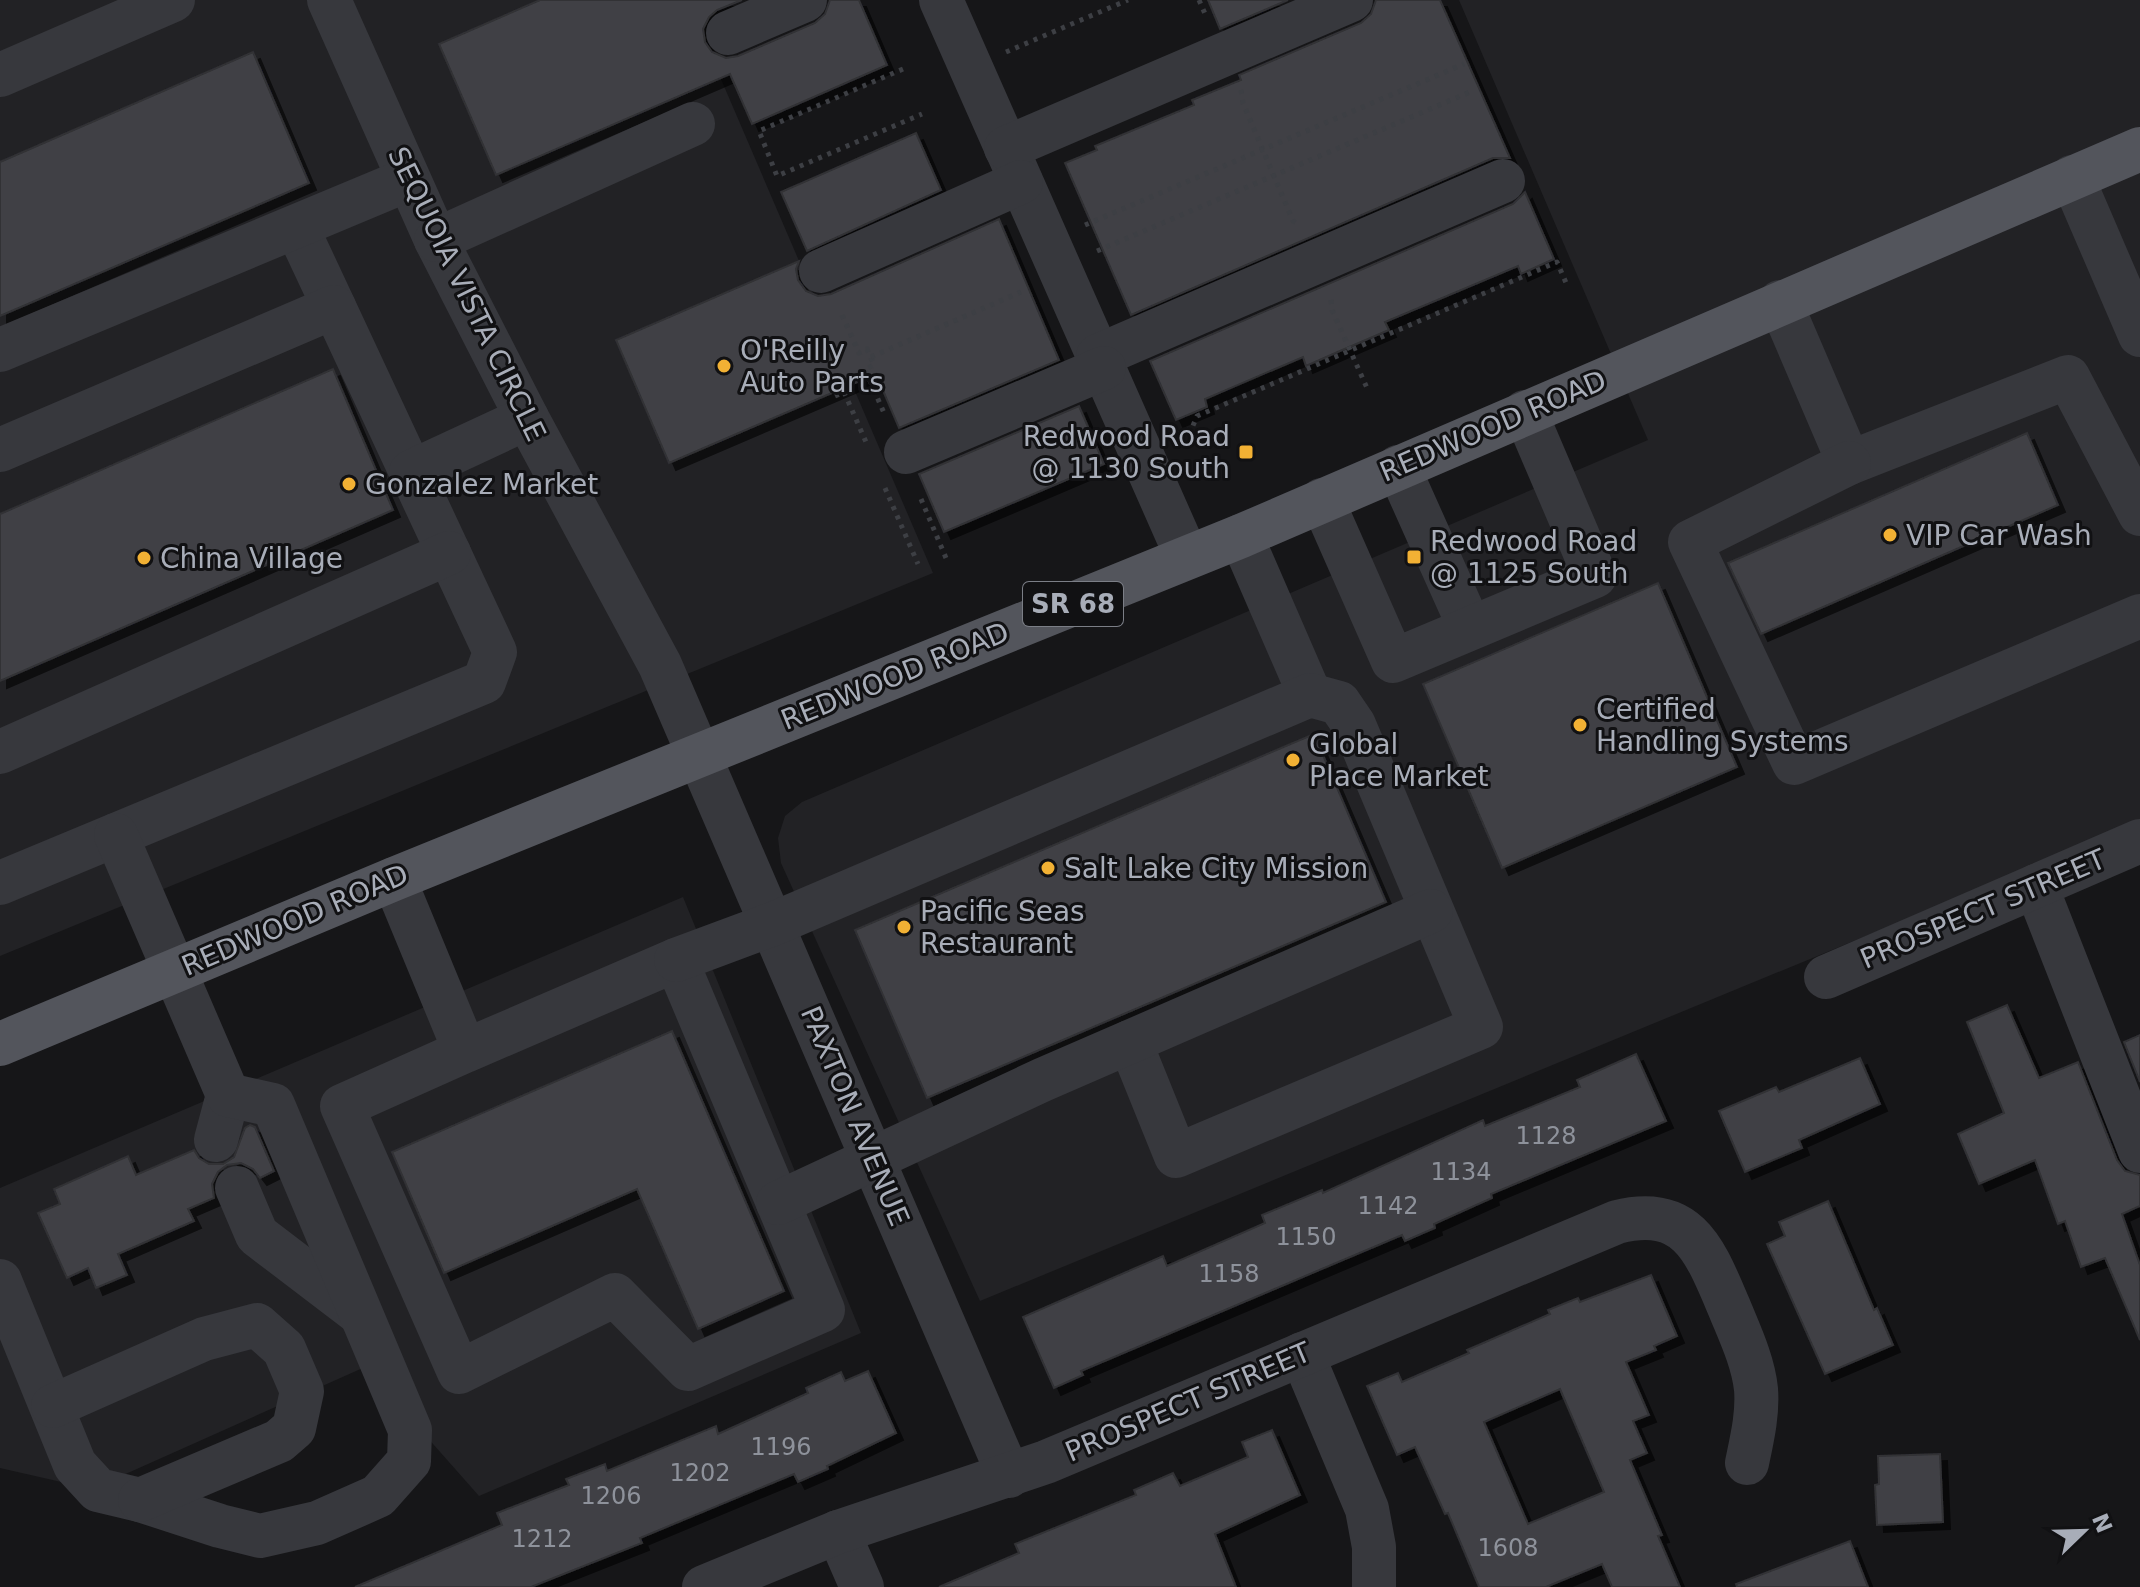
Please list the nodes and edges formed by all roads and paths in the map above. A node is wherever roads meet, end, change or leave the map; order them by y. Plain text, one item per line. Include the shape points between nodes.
1 (173, 0) edge
2 (329, 0) edge
3 (805, 0) edge
4 (941, 0) edge
5 (1199, 0) edge
6 (1351, 0) edge
7 (1124, 1) edge
8 (728, 33) dead end
9 (1002, 54) dead end
10 (1226, 54) junction
11 (1464, 64) dead end
12 (903, 69) dead end
13 (0, 75) edge
14 (1470, 92) dead end
15 (922, 114) dead end
16 (693, 124) dead end
17 (2140, 149) edge
18 (1263, 150) junction
19 (1014, 165) junction
20 (1274, 176) junction
21 (2072, 177) junction
22 (407, 180) junction
23 (1503, 181) dead end
24 (297, 228) junction
25 (1077, 228) dead end
26 (436, 240) junction
27 (1089, 255) dead end
28 (1316, 262) junction
29 (821, 271) dead end
30 (1567, 285) dead end
31 (1021, 292) dead end
32 (1780, 302) junction
33 (334, 307) junction
34 (842, 315) dead end
35 (2140, 335) edge
36 (0, 350) edge
37 (1350, 351) junction
38 (871, 357) junction
39 (1101, 362) junction
40 (1367, 388) dead end
41 (1525, 412) junction
42 (884, 413) dead end
43 (527, 418) junction
44 (1168, 438) dead end
45 (0, 450) edge
46 (906, 452) dead end
47 (1849, 463) junction
48 (1398, 467) junction
49 (411, 472) junction
50 (921, 499) dead end
51 (1322, 500) junction
52 (2140, 514) edge
53 (1241, 536) junction
54 (449, 553) junction
55 (1187, 557) junction
56 (946, 558) dead end
57 (2140, 616) edge
58 (1470, 628) junction
59 (1310, 695) junction
60 (0, 752) edge
61 (700, 755) junction
62 (116, 835) junction
63 (2140, 841) edge
64 (394, 879) junction
65 (0, 883) edge
66 (2036, 886) junction
67 (1431, 911) junction
68 (773, 924) junction
69 (676, 960) junction
70 (174, 971) junction
71 (1826, 977) dead end
72 (1130, 1042) junction
73 (0, 1044) edge
74 (465, 1051) junction
75 (228, 1095) junction
76 (216, 1140) dead end
77 (2140, 1151) edge
78 (873, 1158) junction
79 (237, 1188) dead end
80 (778, 1203) junction
81 (0, 1281) edge
82 (360, 1313) junction
83 (1302, 1354) junction
84 (53, 1406) junction
85 (1747, 1463) dead end
86 (1009, 1476) junction
87 (140, 1500) junction
88 (838, 1532) junction
89 (704, 1587) edge
90 (862, 1587) edge
91 (1374, 1587) edge

1 - 13 street
2 - 22 street, SEQUOIA VISTA CIRCLE
3 - 8 street
4 - 19 street
5 - 10 path
6 - 10 street
7 - 9 path
10 - 18 path
10 - 19 street
11 - 18 path
12 - 15 path via 759,131 777,176
14 - 20 path
16 - 26 street
17 - 21 main road, REDWOOD ROAD / SR 68
18 - 20 path
18 - 25 path
19 - 29 street
19 - 39 street
20 - 27 path
20 - 28 path
21 - 32 main road, REDWOOD ROAD / SR 68
21 - 35 street
22 - 24 street
22 - 26 street, SEQUOIA VISTA CIRCLE
23 - 28 street
24 - 33 street
24 - 36 street
26 - 43 street, SEQUOIA VISTA CIRCLE
28 - 37 path
28 - 39 street
30 - 37 path via 1557,262
31 - 38 path
32 - 41 main road, REDWOOD ROAD / SR 68
32 - 47 street
33 - 45 street
33 - 49 street
34 - 38 path via 859,353 867,349
37 - 40 path
37 - 44 path via 1197,416 1192,428
38 - 42 path via 874,365 865,369
39 - 46 street
39 - 55 street
41 - 48 main road, REDWOOD ROAD / SR 68
41 - 58 street via 1595,576
43 - 49 street
43 - 61 street, SEQUOIA VISTA CIRCLE via 655,655
47 - 52 street via 2068,377
47 - 57 street via 1690,542 1794,763
48 - 51 main road, REDWOOD ROAD / SR 68
48 - 58 street
49 - 54 street
50 - 56 path
51 - 53 main road, REDWOOD ROAD / SR 68
51 - 58 street via 1393,661
53 - 55 main road, REDWOOD ROAD / SR 68
53 - 59 street
54 - 60 street
54 - 62 street via 495,652 484,682
55 - 61 main road, REDWOOD ROAD / SR 68
59 - 67 street via 1339,703 1354,725
59 - 68 street
61 - 64 main road, REDWOOD ROAD / SR 68
61 - 68 street, PAXTON AVENUE
62 - 65 street
62 - 70 street
63 - 66 street, PROSPECT STREET
64 - 70 main road, REDWOOD ROAD / SR 68
64 - 74 street
66 - 71 street, PROSPECT STREET
66 - 77 street
67 - 72 street
67 - 72 street via 1481,1027 1176,1156
68 - 69 street
68 - 78 street, PAXTON AVENUE
69 - 74 street
69 - 80 street
70 - 73 main road, REDWOOD ROAD / SR 68
70 - 75 street
72 - 78 street
74 - 80 street via 342,1106 459,1372 615,1295 688,1369 823,1310
75 - 76 street
75 - 82 street via 273,1105
78 - 80 street
78 - 86 street, PAXTON AVENUE
79 - 82 street via 257,1235
81 - 84 street
82 - 87 street via 410,1430 409,1461 378,1496 317,1523 260,1536
83 - 85 street, PROSPECT STREET via 1617,1222 1638,1216 1669,1221 1707,1256 1747,1350 1756,1389
83 - 86 street, PROSPECT STREET
83 - 91 street via 1367,1509
84 - 87 street via 75,1465 98,1490
84 - 87 street via 204,1339 257,1325 284,1349 302,1391 294,1428 279,1441
86 - 88 street, PROSPECT STREET
88 - 89 street, PROSPECT STREET
88 - 90 street

